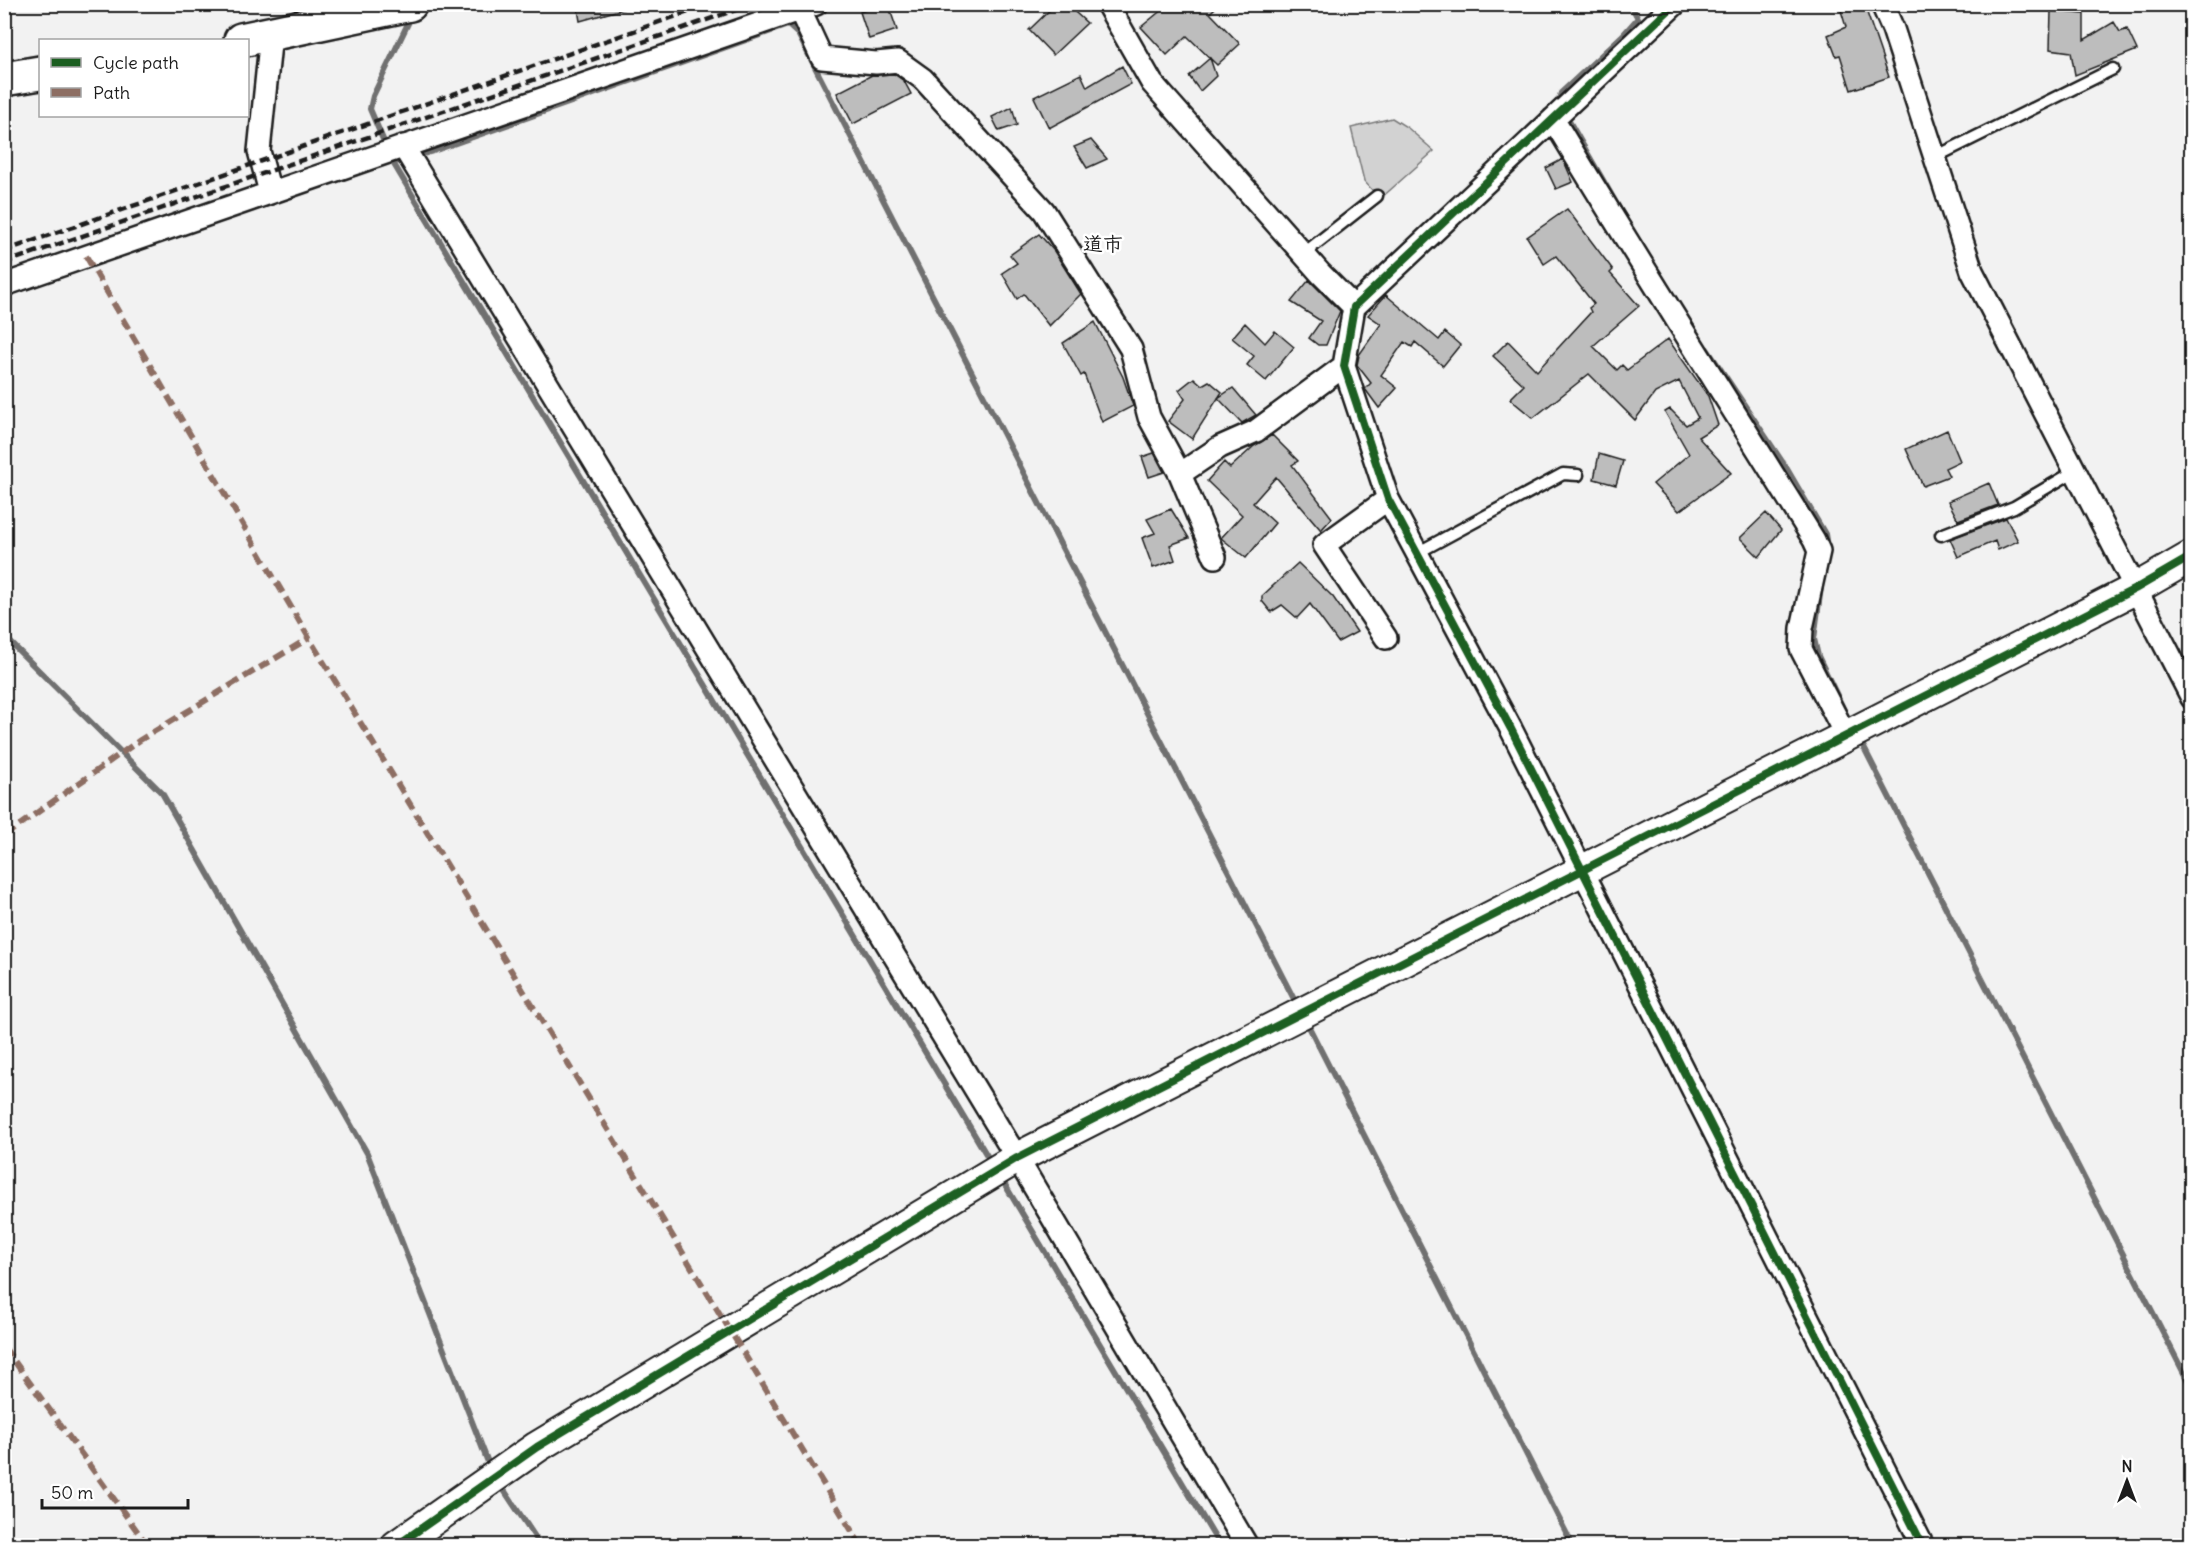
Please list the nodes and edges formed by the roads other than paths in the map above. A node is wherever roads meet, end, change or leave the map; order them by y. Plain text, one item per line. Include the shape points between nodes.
1 (1107, 4) edge
2 (1675, 4) edge
3 (1882, 4) edge
4 (406, 5) edge
5 (804, 7) edge
6 (256, 38) edge
7 (2113, 69) dead end
8 (39, 73) edge
9 (4, 79) edge
10 (1553, 119) junction
11 (403, 146) junction
12 (1935, 157) junction
13 (270, 192) junction
14 (1377, 196) dead end
15 (1303, 254) junction
16 (4, 285) edge
17 (1354, 307) junction
18 (1344, 366) junction
19 (2075, 471) junction
20 (1180, 474) junction
21 (1578, 475) dead end
22 (1388, 499) junction
23 (1941, 535) dead end
24 (1417, 553) junction
25 (2192, 556) edge
26 (1215, 557) dead end
27 (2135, 589) junction
28 (1386, 638) dead end
29 (2192, 698) edge
30 (1846, 736) junction
31 (1580, 871) junction
32 (1017, 1158) junction
33 (396, 1545) edge
34 (1247, 1545) edge
35 (1923, 1545) edge

1 - 15 street via 1152,83
2 - 10 street
3 - 12 street
4 - 6 main road
5 - 11 street
5 - 20 street via 822,58 898,61 923,80 1044,211 1131,349 1149,417
6 - 13 street via 259,151
7 - 12 lane
8 - 9 main road
10 - 17 street
10 - 30 street via 1814,540 1819,551 1801,649
11 - 13 street
11 - 32 street
12 - 19 street via 1972,271
13 - 16 street
14 - 15 lane
15 - 17 street
17 - 18 street
18 - 20 street via 1256,431 1220,447
18 - 22 street
19 - 23 lane via 2014,507
19 - 27 street
20 - 26 street
21 - 24 lane via 1563,474
22 - 24 street
22 - 28 street via 1324,545
24 - 31 street via 1511,729
25 - 27 street
27 - 29 street
27 - 30 street
30 - 31 street
31 - 32 street
31 - 35 street
32 - 33 street via 537,1447
32 - 34 street

